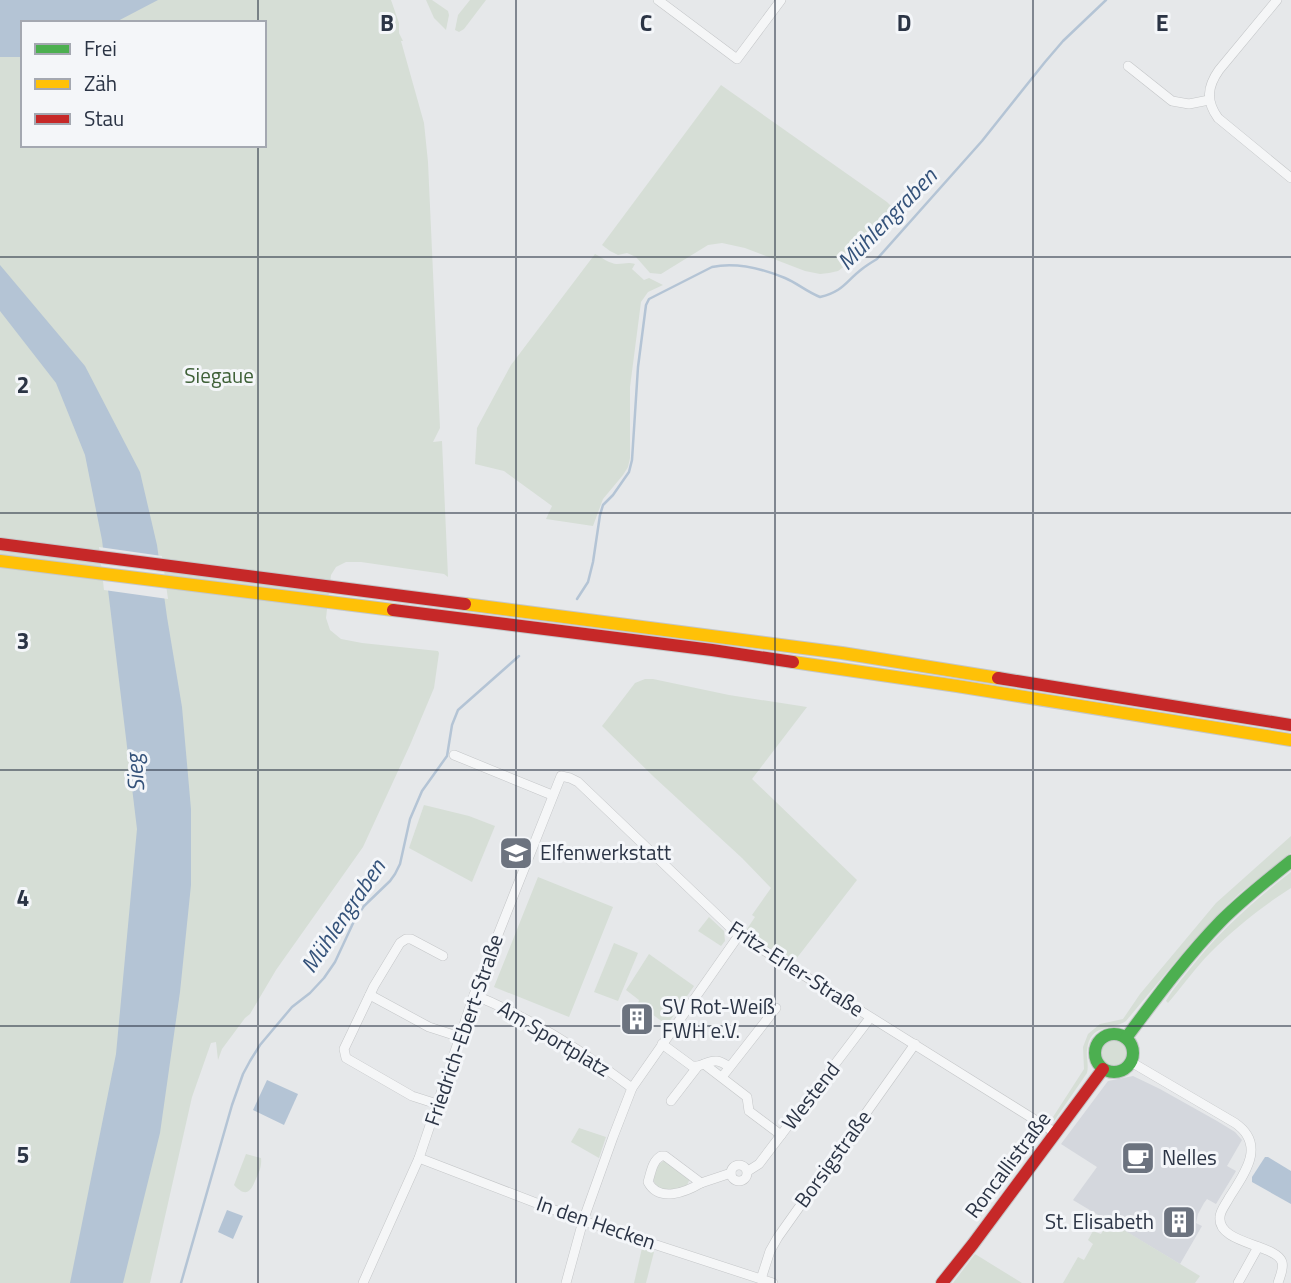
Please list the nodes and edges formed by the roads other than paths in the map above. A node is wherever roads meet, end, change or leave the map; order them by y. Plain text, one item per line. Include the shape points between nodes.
1 (658, 0) edge
2 (782, 0) edge
3 (1277, 0) edge
4 (1128, 66) dead end
5 (1209, 100) junction
6 (1291, 178) edge
7 (0, 544) edge
8 (0, 561) edge
9 (1291, 725) edge
10 (1291, 740) edge
11 (454, 755) dead end
12 (561, 776) joint
13 (552, 795) junction
14 (1291, 862) edge
15 (738, 935) junction
16 (443, 956) dead end
17 (370, 995) junction
18 (474, 995) junction
19 (776, 1008) dead end
20 (870, 1018) junction
21 (460, 1037) junction
22 (1126, 1038) junction
23 (662, 1044) junction
24 (915, 1044) junction
25 (1131, 1062) junction
26 (701, 1065) junction
27 (729, 1067) junction
28 (1104, 1069) junction
29 (722, 1077) junction
30 (632, 1088) junction
31 (671, 1101) dead end
32 (437, 1104) junction
33 (1056, 1133) junction
34 (781, 1135) junction
35 (419, 1158) junction
36 (701, 1183) junction
37 (583, 1222) junction
38 (1258, 1247) junction
39 (1291, 1256) edge
40 (1280, 1258) junction
41 (761, 1279) junction
42 (363, 1283) edge
43 (566, 1283) edge
44 (773, 1283) edge
45 (942, 1283) edge
46 (1238, 1283) edge
47 (1278, 1283) edge

1 - 2 street via 737,60
3 - 5 street via 1219,70
4 - 5 street via 1172,101
5 - 6 street via 1218,118
7 - 9 main road via 842,653
8 - 10 main road via 712,650
11 - 13 street
12 - 13 street, Friedrich-Ebert-Straße
12 - 15 street, Fritz-Erler-Straße via 578,782
13 - 18 street, Friedrich-Ebert-Straße
14 - 22 main road via 1214,928
15 - 20 street, Fritz-Erler-Straße
15 - 23 street
16 - 17 street via 406,939
17 - 21 street via 429,1027
17 - 32 street via 347,1040 345,1056 412,1096
18 - 21 street, Friedrich-Ebert-Straße
18 - 30 street, Am Sportplatz via 584,1052
19 - 27 street
20 - 24 street, Fritz-Erler-Straße
20 - 34 street, Westend
21 - 32 street, Friedrich-Ebert-Straße
22 - 25 main road via 1133,1049
22 - 28 main road via 1112,1034 1099,1041 1095,1056
23 - 26 street via 692,1066
23 - 30 street
24 - 33 street, Fritz-Erler-Straße
24 - 41 street, Borsigstraße via 778,1237
25 - 28 main road via 1116,1072
25 - 38 street via 1245,1132 1251,1161 1221,1211 1220,1223 1224,1230
26 - 27 street via 712,1060
26 - 29 street
26 - 31 street
27 - 29 street
28 - 33 main road, Roncallistraße
29 - 34 street via 747,1097 749,1111
30 - 37 street
32 - 35 street, Friedrich-Ebert-Straße
33 - 45 main road, Roncallistraße
34 - 36 street, Westend via 748,1171 738,1164 731,1173
35 - 37 street, In den Hecken
35 - 42 street, Friedrich-Ebert-Straße
36 - 36 street via 665,1156 657,1158 648,1182 670,1194
37 - 41 street, In den Hecken
37 - 43 street
38 - 40 street
38 - 46 street
39 - 40 street
40 - 47 street
41 - 44 street, In den Hecken

